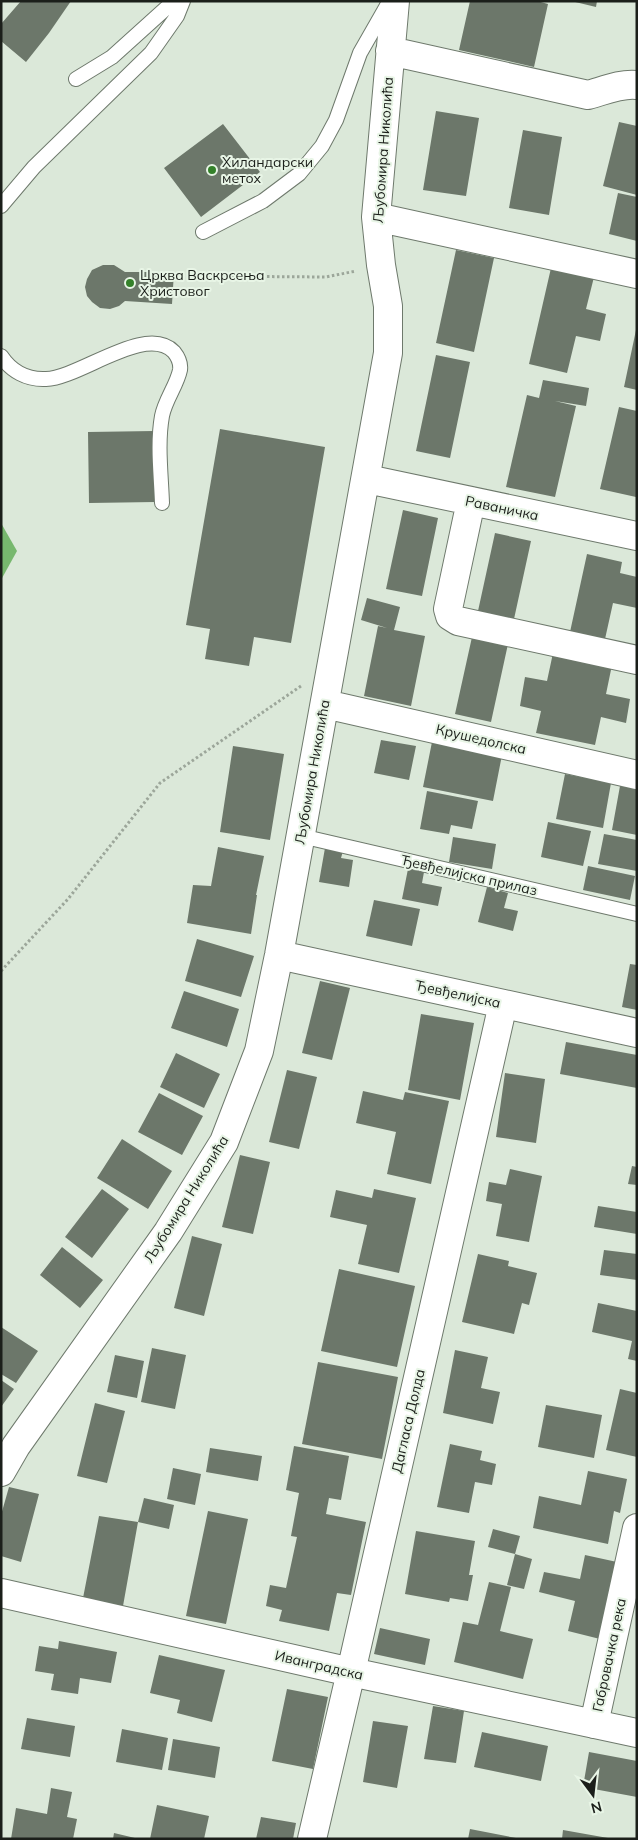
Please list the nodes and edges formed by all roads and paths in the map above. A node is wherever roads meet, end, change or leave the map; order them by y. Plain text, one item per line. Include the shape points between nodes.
1 (174, 1) edge
2 (183, 1) edge
3 (390, 1) edge
4 (395, 1) edge
5 (390, 51) junction
6 (76, 78) dead end
7 (637, 85) edge
8 (1, 206) edge
9 (376, 217) junction
10 (203, 232) dead end
11 (381, 265) junction
12 (637, 274) edge
13 (187, 276) dead end
14 (1, 356) edge
15 (366, 479) junction
16 (471, 501) junction
17 (162, 503) dead end
18 (637, 536) edge
19 (637, 660) edge
20 (332, 664) junction
21 (325, 704) junction
22 (637, 775) edge
23 (301, 836) junction
24 (637, 914) edge
25 (279, 956) junction
26 (1, 971) edge
27 (503, 1004) junction
28 (637, 1033) edge
29 (1, 1472) edge
30 (637, 1528) edge
31 (1, 1593) edge
32 (352, 1672) junction
33 (594, 1724) junction
34 (637, 1733) edge
35 (312, 1839) edge

1 - 6 lane via 112,57
2 - 8 lane via 177,16 151,53 34,167
3 - 10 lane via 360,53 336,120 322,146 299,174 263,201
4 - 5 street, Љубомира Николића
5 - 7 street via 588,95
5 - 9 street, Љубомира Николића
9 - 11 street, Љубомира Николића
9 - 12 street
11 - 13 path via 326,277
11 - 15 street, Љубомира Николића via 388,306 388,353
14 - 17 lane via 23,376 47,379 151,343 174,352 180,369 162,413 159,436
15 - 16 street, Раваничка
15 - 20 street, Љубомира Николића
16 - 18 street, Раваничка
16 - 19 street via 448,609 450,616 458,621
20 - 21 street, Љубомира Николића
20 - 26 path via 160,783 68,899
21 - 22 street, Крушедолска
21 - 23 street, Љубомира Николића
23 - 24 lane, Ђевђелијска прилаз
23 - 25 street, Љубомира Николића
25 - 27 street, Ђевђелијска
25 - 29 street, Љубомира Николића via 259,1051 224,1142 168,1232 16,1446
27 - 28 street, Ђевђелијска
27 - 32 street, Дагласа Долда
30 - 33 street, Габровачка река
31 - 32 street, Иванградска
32 - 33 street, Иванградска
32 - 35 street, Дагласа Долда
33 - 34 street, Иванградска

